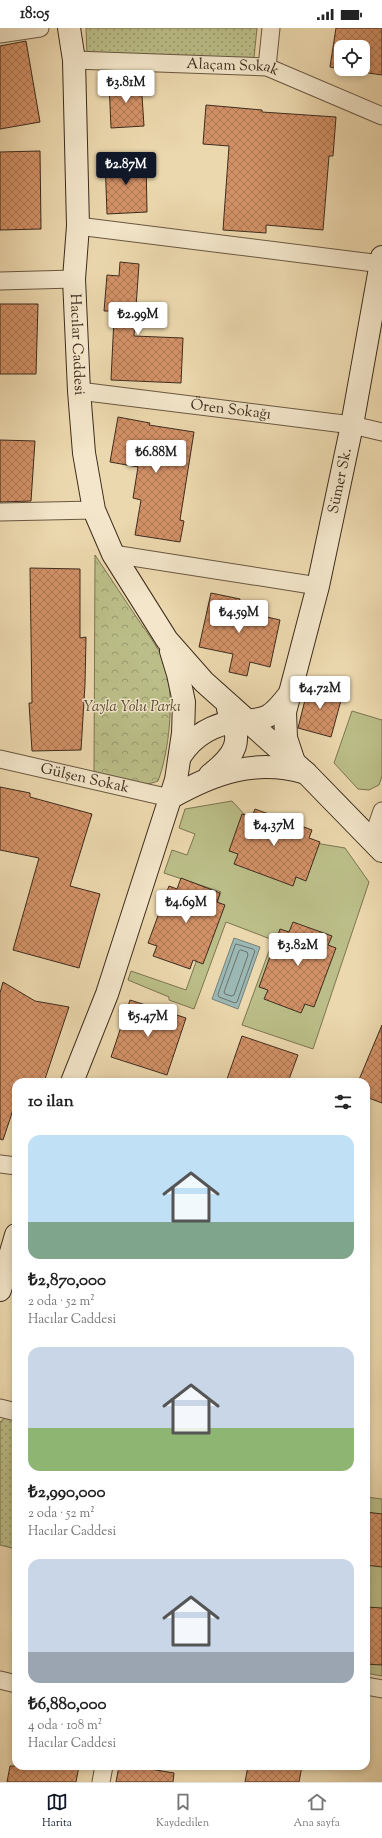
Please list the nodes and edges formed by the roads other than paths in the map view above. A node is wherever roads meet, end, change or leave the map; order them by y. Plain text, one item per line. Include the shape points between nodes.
1 (40, 28) edge
2 (69, 28) edge
3 (270, 28) edge
4 (0, 34) edge
5 (74, 60) junction
6 (267, 67) junction
7 (382, 116) edge
8 (78, 226) junction
9 (382, 262) edge
10 (74, 279) junction
11 (0, 281) edge
12 (79, 391) junction
13 (352, 425) junction
14 (382, 432) edge
15 (94, 510) junction
16 (0, 512) edge
17 (113, 554) junction
18 (318, 586) junction
19 (167, 640) junction
20 (288, 696) junction
21 (240, 721) junction
22 (180, 755) junction
23 (0, 759) edge
24 (301, 768) junction
25 (204, 779) junction
26 (170, 798) junction
27 (382, 810) edge
28 (377, 846) edge
29 (74, 1078) edge
30 (0, 1164) edge
31 (12, 1166) edge
32 (12, 1243) edge
33 (4, 1259) edge
34 (0, 1290) edge
35 (0, 1408) edge
36 (12, 1411) edge
37 (0, 1680) edge
38 (12, 1683) edge
39 (370, 1687) edge
40 (382, 1689) edge
41 (103, 1770) edge
42 (101, 1782) edge

1 - 4 street
2 - 5 street, Hacılar Caddesi
3 - 6 street
5 - 6 street, Alaçam Sokak
5 - 8 street, Hacılar Caddesi
6 - 7 street, Alaçam Sokak
8 - 9 street
8 - 10 street, Hacılar Caddesi
9 - 13 street, Sümer Sk.
10 - 11 street
10 - 12 street, Hacılar Caddesi
12 - 13 street, Ören Sokağı
12 - 15 street, Hacılar Caddesi via 84,453
13 - 14 street, Ören Sokağı
13 - 18 street, Sümer Sk.
15 - 16 street
15 - 17 street, Hacılar Caddesi
17 - 18 street
17 - 19 street, Hacılar Caddesi
18 - 20 street, Sümer Sk.
19 - 21 street via 190,667 223,698
19 - 22 street via 184,702
20 - 21 street, Sümer Sk. via 268,716
20 - 24 street, Sümer Sk. via 286,738
21 - 22 street, Sümer Sk. via 205,731
21 - 24 street
21 - 25 street via 233,752 228,760
22 - 26 street
23 - 26 street, Gülşen Sokak
24 - 25 street via 250,768
24 - 28 street
25 - 26 street
26 - 29 street via 107,994
27 - 28 street
30 - 31 street
32 - 33 street
33 - 34 street
35 - 36 street
37 - 38 street
39 - 40 street
41 - 42 street

